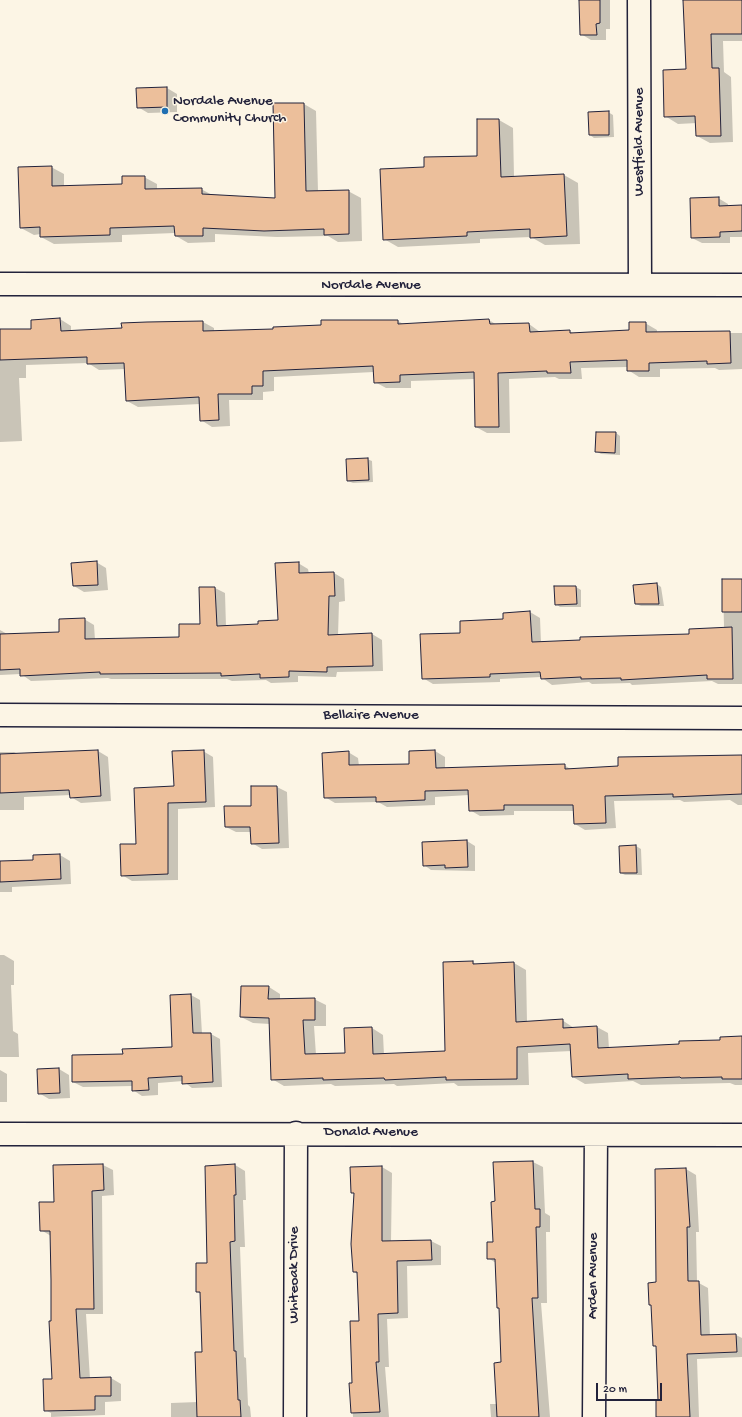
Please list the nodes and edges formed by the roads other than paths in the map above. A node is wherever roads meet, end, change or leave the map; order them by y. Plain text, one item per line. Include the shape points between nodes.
1 (639, 0) edge
2 (0, 284) edge
3 (640, 285) junction
4 (742, 286) edge
5 (0, 714) edge
6 (742, 718) edge
7 (296, 1133) junction
8 (0, 1134) edge
9 (596, 1135) junction
10 (742, 1135) edge
11 (295, 1417) edge
12 (594, 1417) edge

1 - 3 street, Westfield Avenue
2 - 3 street, Nordale Avenue
3 - 4 street, Nordale Avenue
5 - 6 street, Bellaire Avenue
7 - 8 street, Donald Avenue
7 - 9 street, Donald Avenue
7 - 11 street, Whiteoak Drive
9 - 10 street, Donald Avenue
9 - 12 street, Arden Avenue

